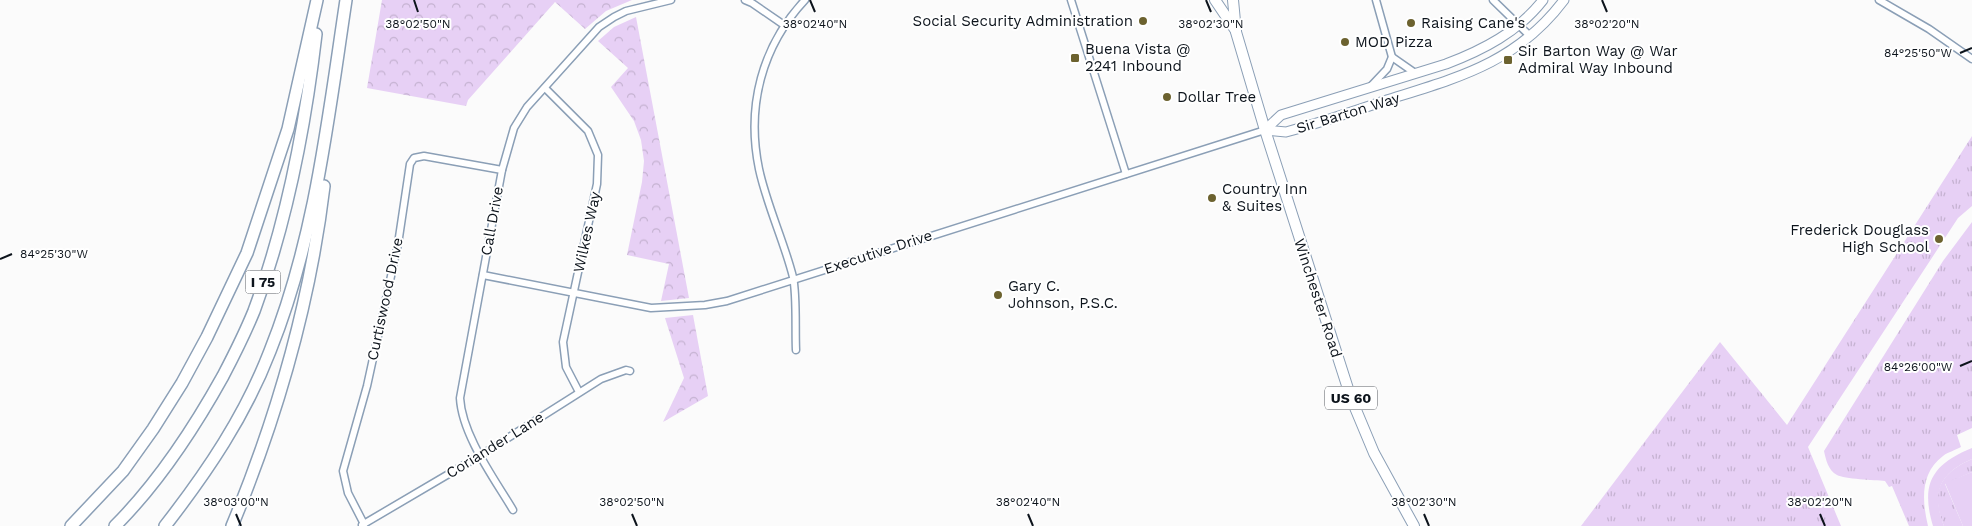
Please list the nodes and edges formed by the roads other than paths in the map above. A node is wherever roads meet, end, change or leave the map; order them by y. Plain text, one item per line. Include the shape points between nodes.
1 (316, 0) edge
2 (320, 0) edge
3 (671, 0) edge
4 (745, 0) edge
5 (805, 0) edge
6 (1071, 0) edge
7 (1215, 0) edge
8 (1376, 0) edge
9 (1493, 0) edge
10 (1543, 0) edge
11 (1564, 0) edge
12 (1879, 0) edge
13 (346, 1) edge
14 (1234, 2) edge
15 (784, 24) junction
16 (1519, 25) junction
17 (1236, 32) junction
18 (1530, 36) junction
19 (1392, 57) junction
20 (1972, 59) edge
21 (1416, 73) junction
22 (545, 88) junction
23 (1370, 88) junction
24 (1265, 130) junction
25 (502, 170) junction
26 (1126, 174) junction
27 (483, 274) junction
28 (793, 279) junction
29 (574, 291) junction
30 (796, 350) dead end
31 (630, 371) dead end
32 (579, 392) junction
33 (481, 455) junction
34 (512, 510) dead end
35 (363, 525) edge
36 (71, 526) edge
37 (115, 526) edge
38 (165, 526) edge
39 (232, 526) edge
40 (1414, 526) edge

1 - 36 highway via 288,129 247,252 182,384 123,471
2 - 37 highway, I 75 via 310,78 288,197 253,312 233,357 187,437 161,474
3 - 22 street, Call Drive via 626,12 606,22
4 - 15 street
5 - 15 street
6 - 26 street
7 - 17 highway, Winchester Road / US 60
8 - 19 street
9 - 16 street
10 - 16 main road, Sir Barton Way
11 - 18 main road, Sir Barton Way
12 - 20 street
13 - 38 highway, I 75 via 315,195 286,308 248,400 222,446
13 - 39 highway via 319,229 309,282 268,433
14 - 17 highway, Winchester Road / US 60
15 - 28 street via 765,64 754,118 759,170
16 - 18 street
16 - 21 main road, Sir Barton Way via 1469,56
17 - 24 highway, Winchester Road / US 60
18 - 24 main road, Sir Barton Way via 1494,62 1446,82 1286,132
19 - 21 street
19 - 23 street via 1387,69
21 - 23 main road, Sir Barton Way
22 - 25 street, Call Drive via 527,107 514,128
22 - 29 street, Wilkes Way via 588,130 598,155 597,184
23 - 24 main road, Sir Barton Way via 1281,114
24 - 26 street, Executive Drive
24 - 40 highway, Winchester Road / US 60 via 1351,398 1374,453
25 - 27 street, Call Drive
25 - 35 street, Curtiswood Drive via 424,156 414,158 410,164 388,291 364,399 343,471 348,493
26 - 28 street, Executive Drive
27 - 29 street, Executive Drive
27 - 33 street, Call Drive via 460,398 462,416
28 - 29 street, Executive Drive via 727,301 672,308 632,306
28 - 30 street
29 - 32 street, Wilkes Way via 563,353 566,367
31 - 32 street, Coriander Lane via 613,374
32 - 33 street, Coriander Lane
33 - 34 street, Call Drive
33 - 35 street, Coriander Lane

